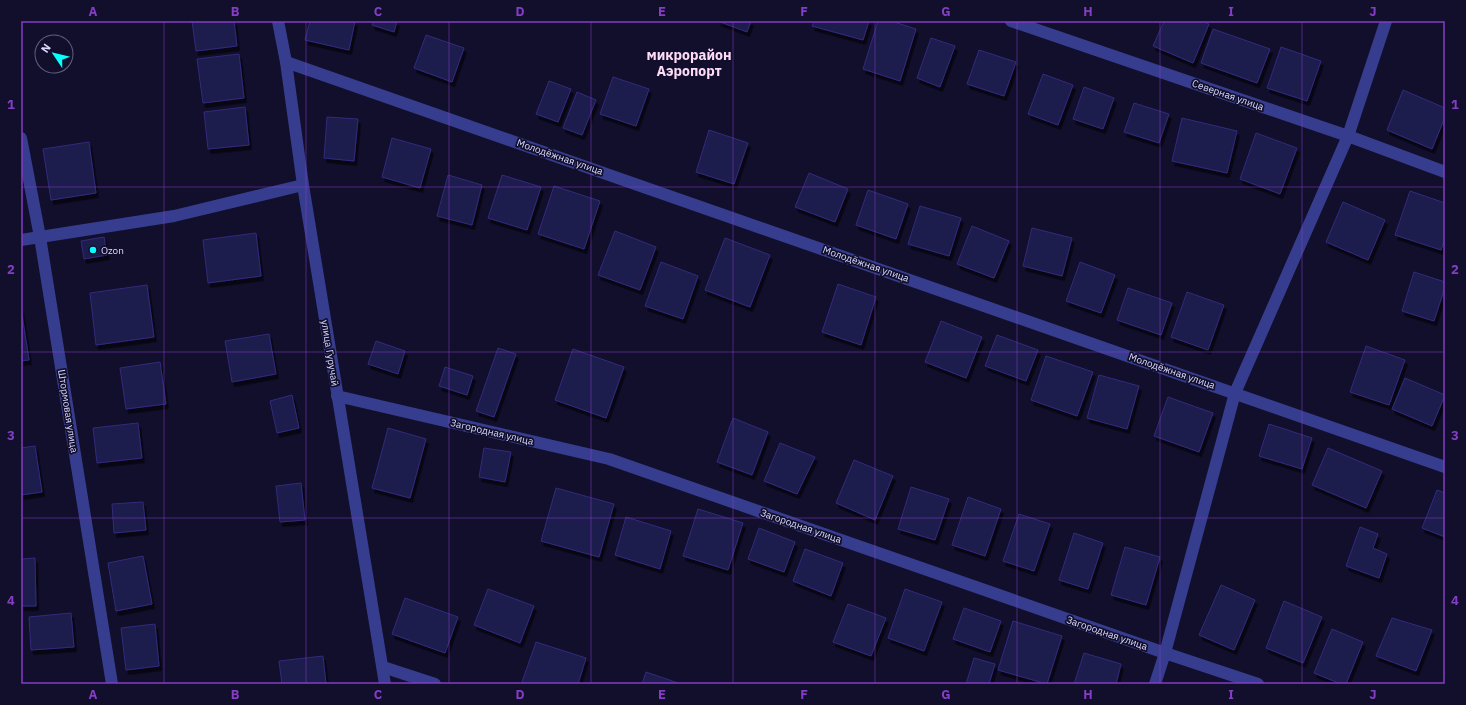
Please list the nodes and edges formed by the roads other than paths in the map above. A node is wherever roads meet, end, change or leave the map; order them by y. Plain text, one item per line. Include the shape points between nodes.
1 (278, 21) edge
2 (1011, 21) edge
3 (1386, 21) edge
4 (286, 62) junction
5 (1348, 136) junction
6 (21, 138) edge
7 (1445, 172) edge
8 (303, 185) junction
9 (40, 237) junction
10 (21, 240) edge
11 (1235, 393) junction
12 (337, 396) junction
13 (1445, 467) edge
14 (1166, 653) junction
15 (383, 667) junction
16 (112, 684) edge
17 (386, 684) edge
18 (435, 684) edge
19 (1155, 684) edge
20 (1258, 684) edge

1 - 4 street, улица Гуручай
2 - 5 street, Северная улица
3 - 5 street
4 - 8 street, улица Гуручай
4 - 11 street, Молодёжная улица
5 - 7 street, Северная улица
5 - 11 street
6 - 9 street, Штормовая улица
8 - 9 street via 174,216
8 - 12 street, улица Гуручай
9 - 10 street
9 - 16 street, Штормовая улица
11 - 13 street, Молодёжная улица
11 - 14 street
12 - 14 street, Загородная улица via 609,459
12 - 15 street, улица Гуручай
14 - 19 street
14 - 20 street, Загородная улица
15 - 17 street, улица Гуручай
15 - 18 street

